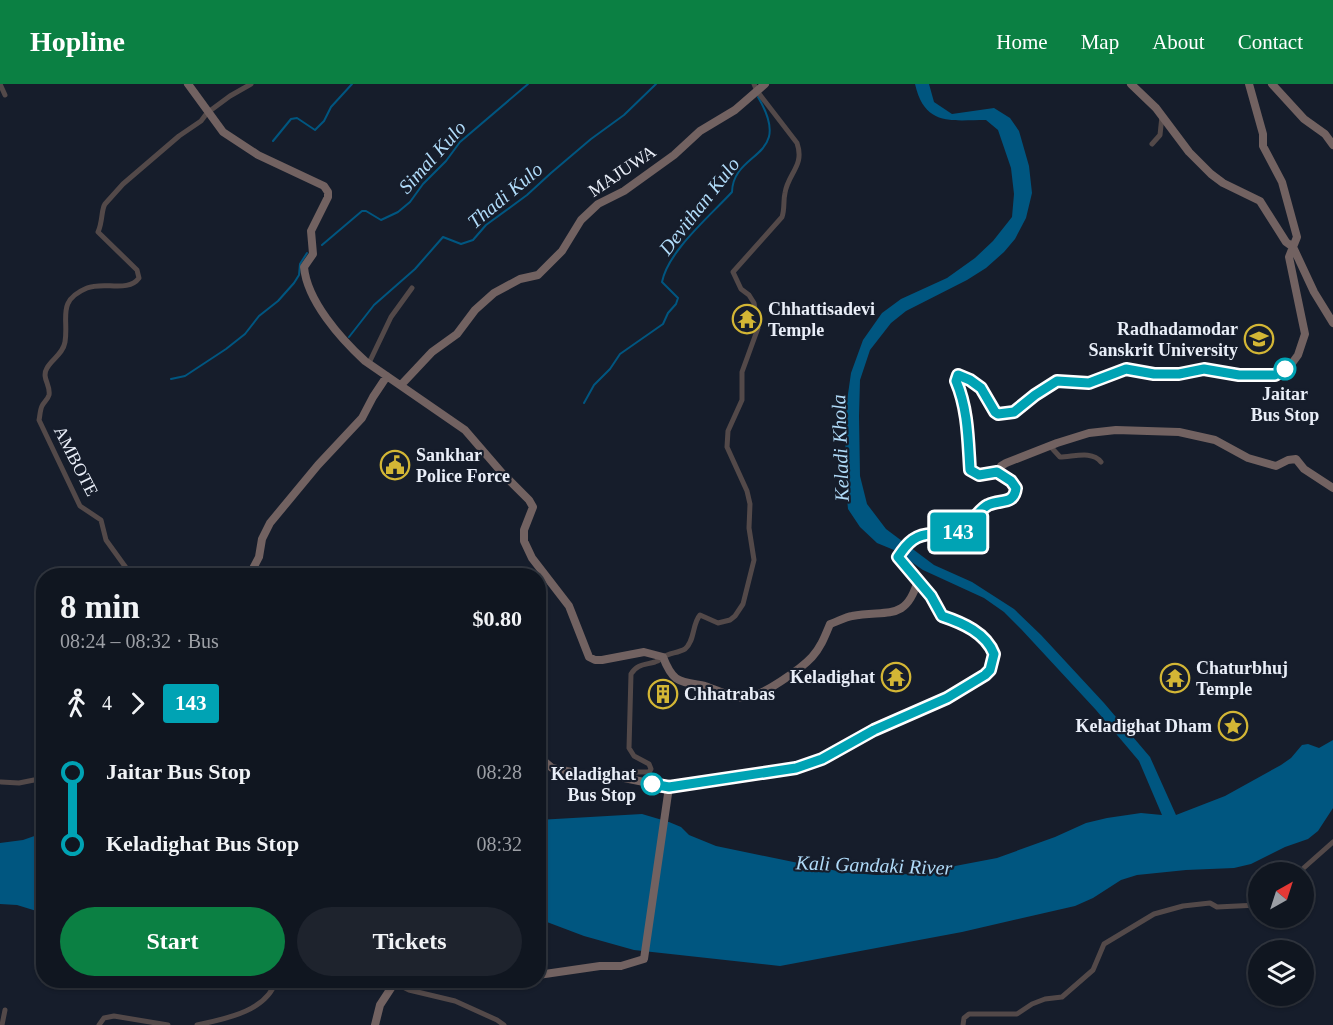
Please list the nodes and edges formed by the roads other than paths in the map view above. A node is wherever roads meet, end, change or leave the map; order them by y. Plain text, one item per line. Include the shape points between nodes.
1 (0, 84) edge
2 (188, 84) edge
3 (251, 84) edge
4 (765, 84) edge
5 (1131, 84) edge
6 (1249, 84) edge
7 (1275, 86) edge
8 (756, 88) edge
9 (5, 95) dead end
10 (207, 113) junction
11 (1162, 115) junction
12 (1152, 144) dead end
13 (1333, 145) edge
14 (1293, 247) junction
15 (412, 288) dead end
16 (1333, 323) edge
17 (369, 363) junction
18 (387, 376) junction
19 (401, 385) junction
20 (1050, 446) junction
21 (1101, 462) dead end
22 (997, 472) junction
23 (1333, 488) edge
24 (126, 568) edge
25 (253, 568) edge
26 (540, 568) edge
27 (546, 576) edge
28 (918, 580) junction
29 (663, 657) junction
30 (546, 763) edge
31 (619, 777) junction
32 (36, 780) edge
33 (1, 782) edge
34 (669, 787) junction
35 (1333, 842) edge
36 (1310, 862) edge
37 (1248, 905) edge
38 (546, 974) edge
39 (272, 988) edge
40 (390, 988) edge
41 (405, 988) edge
42 (5, 1010) dead end
43 (2, 1025) edge
44 (99, 1025) edge
45 (168, 1025) edge
46 (197, 1025) edge
47 (375, 1025) edge
48 (504, 1025) edge
49 (963, 1025) edge

1 - 9 street
2 - 10 street
3 - 10 street
4 - 8 street, MAJUWA
5 - 11 street
6 - 14 street via 1263,146 1282,182 1295,227
7 - 13 street
8 - 19 street, MAJUWA via 735,110 700,131 674,155 624,191 598,204 538,275 520,279 494,293 457,334 432,352
8 - 29 street via 801,152 785,190 782,217 733,272 754,303 758,328 742,372 742,400 731,419 727,447 747,491 754,560 743,604 735,616 718,623 700,615 685,649
10 - 17 street via 229,137 316,181 328,192 311,231 313,254 305,273 312,294 329,320
10 - 24 street, AMBOTE via 123,184 103,207 98,232 137,270 139,278 127,286 88,288 70,299 66,307 65,343 45,378 49,396 39,420 80,506 101,520 106,540
11 - 12 street via 1161,131
11 - 14 street via 1211,174 1260,201
14 - 16 street
14 - 22 street via 1290,267 1305,334 1290,366 1275,375 1239,375 1204,369 1154,374 1126,369 1089,383 1057,381 1006,414 995,412 981,388 958,375 956,381 962,390 968,423 970,470 979,475
15 - 17 street via 391,318
17 - 18 street
18 - 19 street
18 - 25 street via 362,418 270,523
19 - 26 street via 465,430 529,500 533,507 524,541
20 - 21 street via 1060,457 1089,455
20 - 22 street via 1006,463
20 - 23 street via 1116,430 1179,432 1215,440 1248,458 1276,466 1296,459
22 - 28 street via 1016,488 1011,500 987,506 967,528 951,535 930,534 909,542 898,557
27 - 29 street via 569,606 589,657 602,660 644,652
28 - 29 street via 910,601 901,610 851,616 830,624 821,645 807,662 771,689 747,698 679,680 671,676
28 - 34 street via 942,616 985,638 994,654 985,675 947,698 874,730 822,759 796,768
29 - 31 street via 637,667 631,674 629,748 651,769
30 - 31 street via 576,773
31 - 34 street
32 - 33 street
34 - 38 street via 644,958 621,966
35 - 36 street
37 - 49 street via 1217,907 1210,903 1154,914 1104,945 1093,970 1062,997 1045,999 1012,1015 969,1014
39 - 46 street via 260,1003 229,1018
40 - 47 street
41 - 48 street via 455,1001
42 - 43 street
44 - 45 street via 104,1018 114,1016

